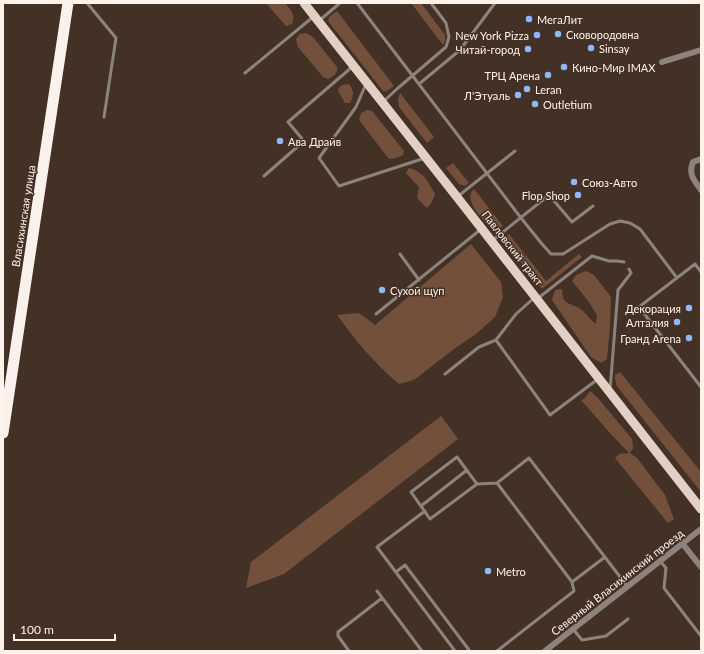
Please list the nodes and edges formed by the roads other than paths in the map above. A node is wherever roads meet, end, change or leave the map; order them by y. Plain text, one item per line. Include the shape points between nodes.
1 (68, 3) edge
2 (87, 3) edge
3 (304, 3) edge
4 (340, 3) edge
5 (357, 3) edge
6 (431, 3) edge
7 (495, 3) edge
8 (316, 19) junction
9 (701, 50) edge
10 (662, 62) dead end
11 (354, 66) junction
12 (245, 73) dead end
13 (412, 76) junction
14 (366, 83) junction
15 (419, 84) junction
16 (382, 103) junction
17 (104, 117) dead end
18 (515, 151) dead end
19 (425, 157) junction
20 (701, 159) edge
21 (487, 173) junction
22 (264, 176) dead end
23 (701, 190) edge
24 (458, 197) junction
25 (593, 206) dead end
26 (521, 218) junction
27 (482, 229) junction
28 (492, 241) junction
29 (400, 254) dead end
30 (624, 262) dead end
31 (629, 269) dead end
32 (701, 272) edge
33 (677, 278) junction
34 (420, 280) junction
35 (536, 298) junction
36 (376, 314) dead end
37 (496, 340) junction
38 (444, 374) dead end
39 (600, 378) junction
40 (701, 387) edge
41 (610, 392) junction
42 (3, 433) edge
43 (467, 470) junction
44 (497, 483) junction
45 (477, 484) junction
46 (421, 506) junction
47 (701, 509) edge
48 (425, 511) junction
49 (701, 529) edge
50 (682, 543) junction
51 (605, 557) junction
52 (660, 560) junction
53 (701, 567) edge
54 (396, 572) junction
55 (572, 582) junction
56 (627, 586) junction
57 (377, 591) dead end
58 (382, 598) junction
59 (628, 619) dead end
60 (573, 629) junction
61 (701, 636) edge
62 (349, 651) edge
63 (422, 651) edge
64 (455, 651) edge
65 (468, 651) edge
66 (497, 651) edge
67 (545, 651) edge

1 - 42 highway, Власихинская улица
2 - 17 lane via 116,38
3 - 8 main road, Павловский тракт
4 - 8 lane
5 - 13 lane
6 - 13 lane via 446,23 449,37 446,47
7 - 15 lane via 460,50
8 - 11 main road, Павловский тракт
8 - 12 lane
9 - 10 street
11 - 14 main road, Павловский тракт
11 - 22 lane via 288,122 304,141
13 - 15 lane
13 - 16 lane
14 - 16 main road, Павловский тракт
14 - 19 lane via 356,107 319,158 339,186
15 - 21 lane
16 - 19 main road, Павловский тракт
18 - 21 lane
19 - 24 main road, Павловский тракт
20 - 23 street via 693,162 690,168 691,177
21 - 24 lane
21 - 26 lane
24 - 27 main road, Павловский тракт
25 - 26 lane via 572,222 549,195
26 - 28 lane
26 - 33 lane via 551,254 563,254 610,224 620,221 630,223 640,229
27 - 28 main road, Павловский тракт
27 - 34 lane
28 - 35 main road, Павловский тракт
29 - 34 lane
30 - 35 lane via 592,256
31 - 41 lane via 631,273 618,290
32 - 33 lane via 695,264
33 - 40 lane via 639,307
34 - 36 lane
35 - 37 lane via 516,314
35 - 39 main road, Павловский тракт
37 - 38 lane via 479,347
37 - 39 lane via 550,415
39 - 41 main road, Павловский тракт
41 - 47 main road, Павловский тракт
43 - 45 lane
43 - 46 lane
43 - 46 lane via 457,457 411,492
44 - 45 lane
44 - 51 lane via 529,458
44 - 55 lane
45 - 48 lane via 430,519
46 - 48 lane
48 - 54 lane via 377,547
49 - 50 street, Северный Власихинский проезд
50 - 52 street, Северный Власихинский проезд
50 - 53 street
51 - 55 lane
51 - 56 lane
52 - 56 street, Северный Власихинский проезд
52 - 61 lane via 666,568 664,588
54 - 64 lane
54 - 65 lane via 405,566
55 - 66 lane via 574,591
56 - 60 street, Северный Власихинский проезд
57 - 58 lane
58 - 62 lane via 338,632 338,636
58 - 63 lane
59 - 60 lane via 606,636 582,640
60 - 67 street, Северный Власихинский проезд

